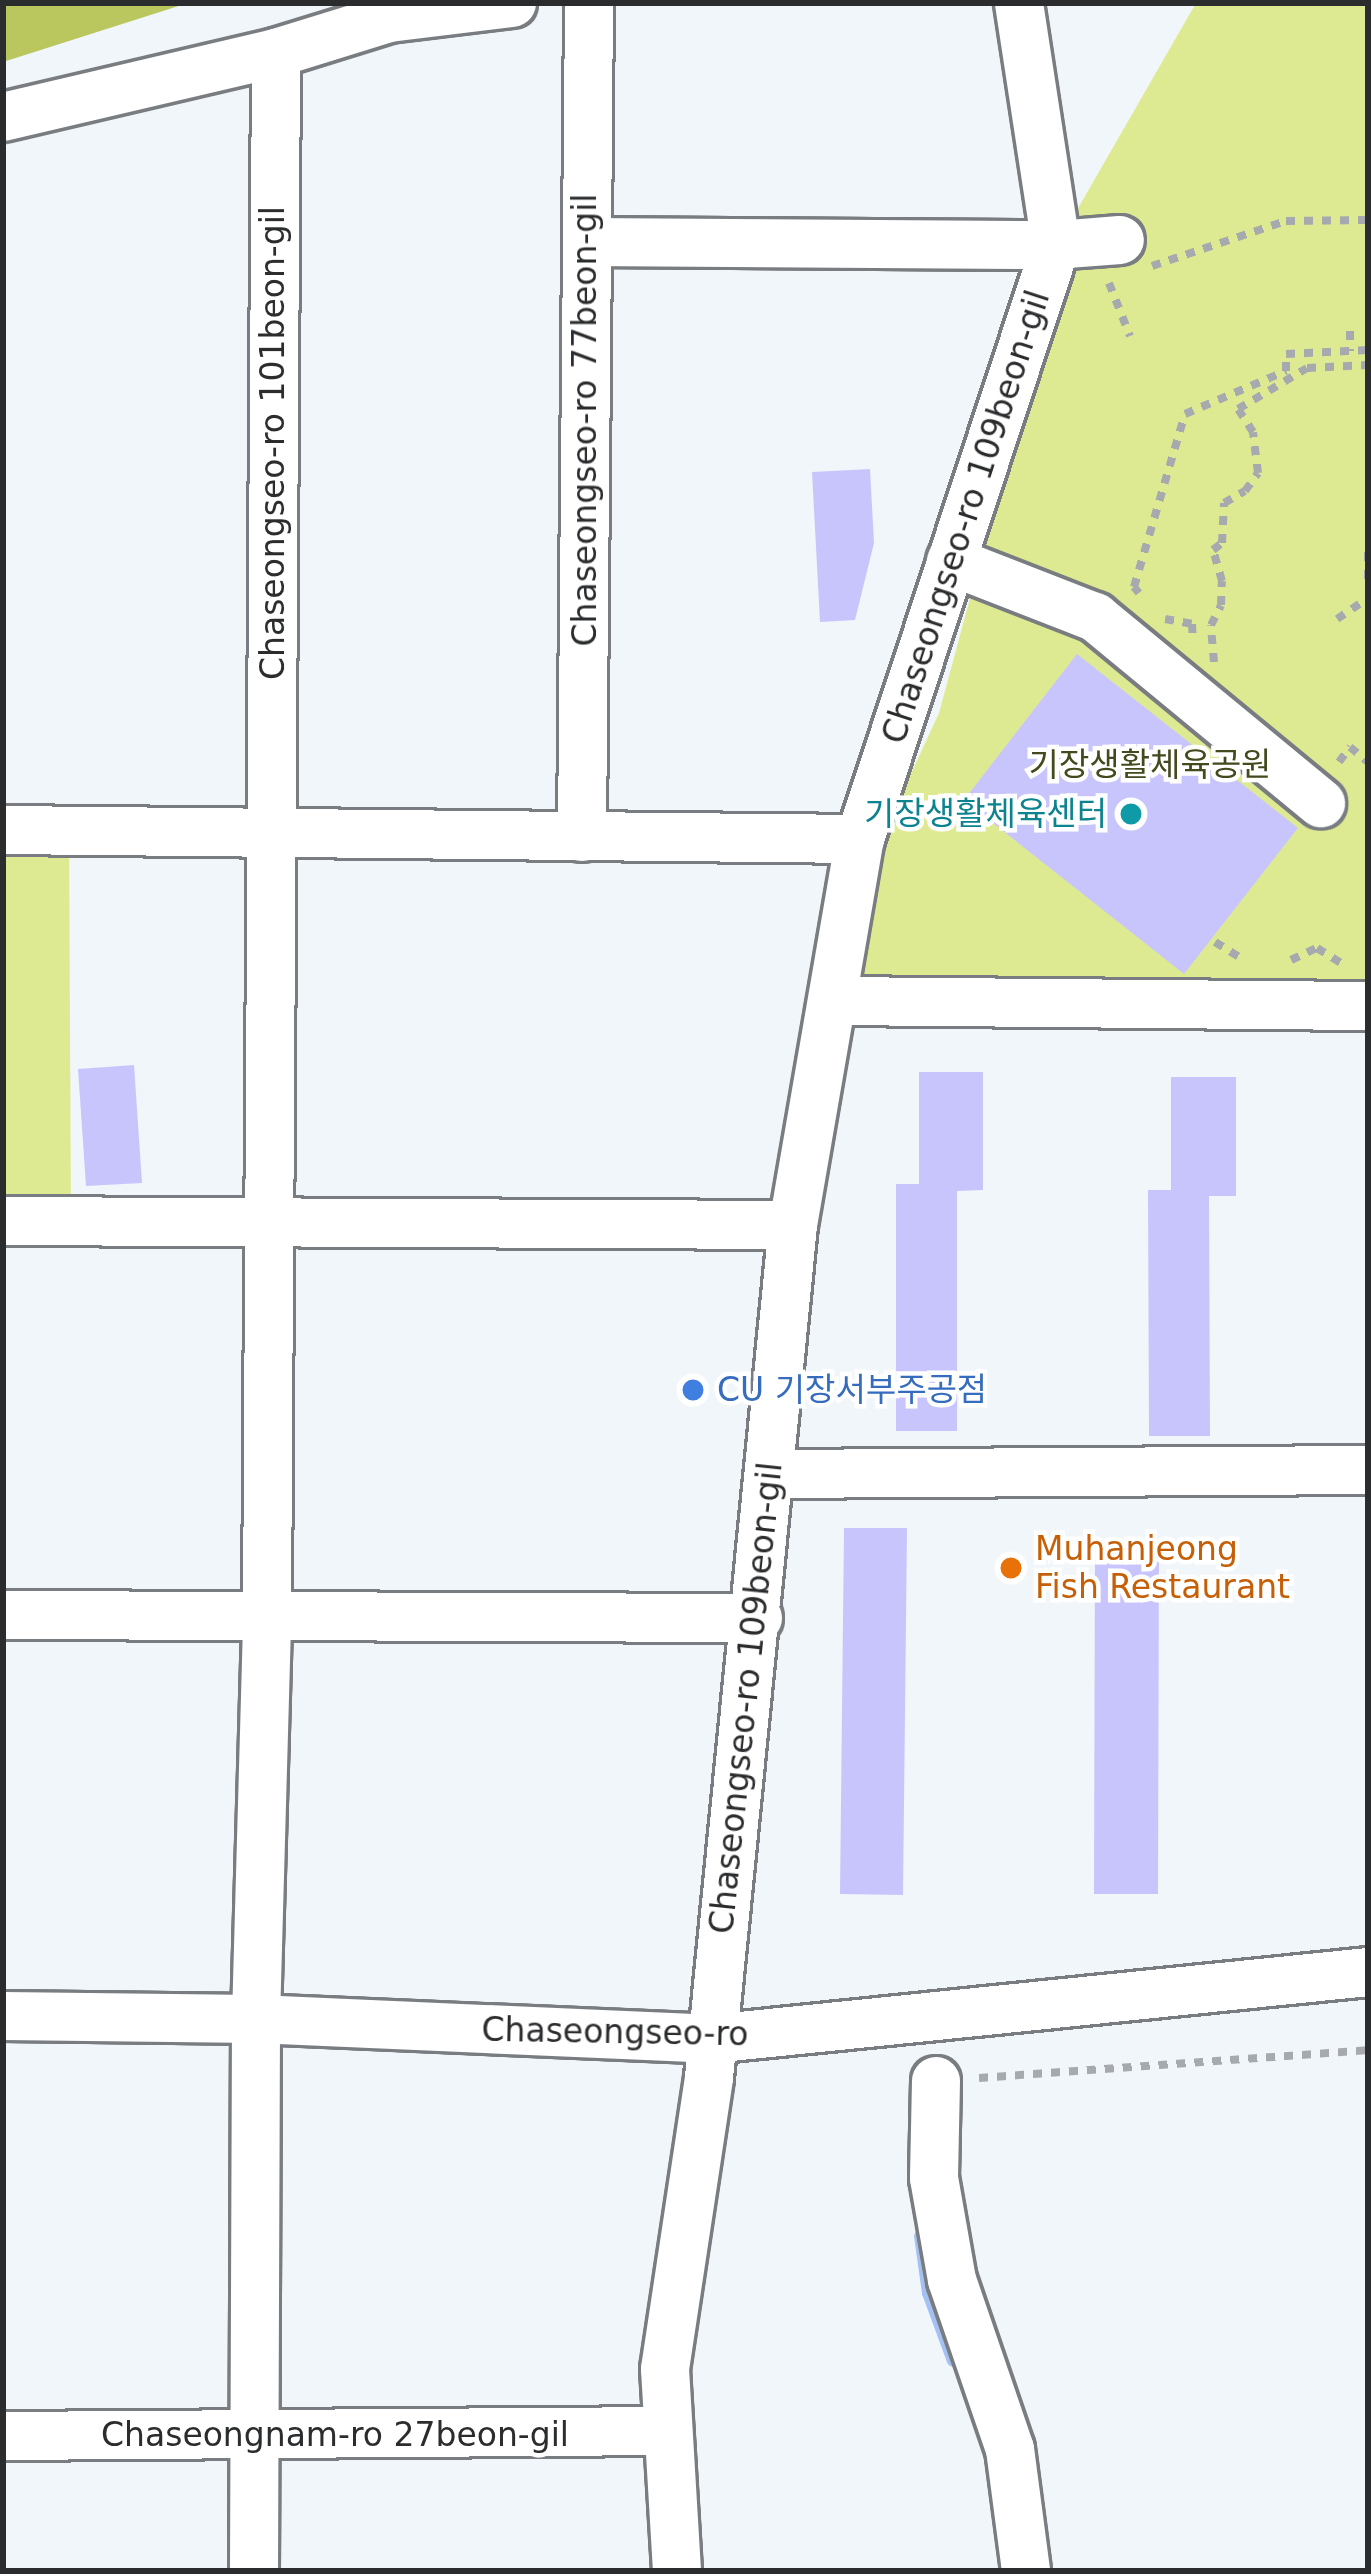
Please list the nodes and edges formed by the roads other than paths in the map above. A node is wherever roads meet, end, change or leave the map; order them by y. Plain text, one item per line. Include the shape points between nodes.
1 (512, 3) edge
2 (589, 3) edge
3 (1019, 3) edge
4 (276, 53) junction
5 (3, 117) edge
6 (587, 242) junction
7 (1056, 245) junction
8 (1114, 262) road end
9 (951, 561) junction
10 (1321, 803) dead end
11 (3, 830) edge
12 (271, 834) junction
13 (582, 837) junction
14 (860, 839) junction
15 (835, 1001) junction
16 (1368, 1006) edge
17 (3, 1221) edge
18 (269, 1222) junction
19 (793, 1225) junction
20 (1368, 1470) edge
21 (769, 1474) junction
22 (3, 1615) edge
23 (267, 1616) junction
24 (758, 1618) junction
25 (1368, 1972) edge
26 (3, 2016) edge
27 (256, 2019) junction
28 (711, 2039) junction
29 (936, 2081) road end
30 (668, 2431) junction
31 (3, 2436) edge
32 (254, 2438) junction
33 (254, 2571) edge
34 (677, 2571) edge
35 (1025, 2571) edge

1 - 4 street via 389,18
2 - 6 street, Chaseongseo-ro 77beon-gil
3 - 7 street, Chaseongseo-ro 109beon-gil
4 - 5 street
4 - 12 street, Chaseongseo-ro 101beon-gil
6 - 7 street, Chaseongseo-ro 109beon-gil
6 - 13 street, Chaseongseo-ro 77beon-gil
7 - 8 street
7 - 9 street, Chaseongseo-ro 109beon-gil
9 - 10 street via 1095,617
9 - 14 street, Chaseongseo-ro 109beon-gil
11 - 12 street
12 - 13 street
12 - 18 street, Chaseongseo-ro 101beon-gil
13 - 14 street
14 - 15 street, Chaseongseo-ro 109beon-gil
15 - 16 street
15 - 19 street, Chaseongseo-ro 109beon-gil
17 - 18 street
18 - 19 street
18 - 23 street, Chaseongseo-ro 101beon-gil
19 - 21 street, Chaseongseo-ro 109beon-gil
20 - 21 street
21 - 24 street, Chaseongseo-ro 109beon-gil
22 - 23 street
23 - 24 street
23 - 27 street, Chaseongseo-ro 101beon-gil
24 - 28 street, Chaseongseo-ro 109beon-gil
25 - 28 street, Chaseongseo-ro
26 - 27 street, Chaseongseo-ro
27 - 28 street, Chaseongseo-ro
27 - 32 street, Chaseongseo-ro 101beon-gil
28 - 30 street, Chaseongseo-ro 109beon-gil via 665,2369
29 - 35 street via 934,2178 952,2280 1010,2449
30 - 32 street, Chaseongnam-ro 27beon-gil
30 - 34 street, Chaseongseo-ro 109beon-gil
31 - 32 street, Chaseongnam-ro 27beon-gil
32 - 33 street, Chaseongseo-ro 101beon-gil

